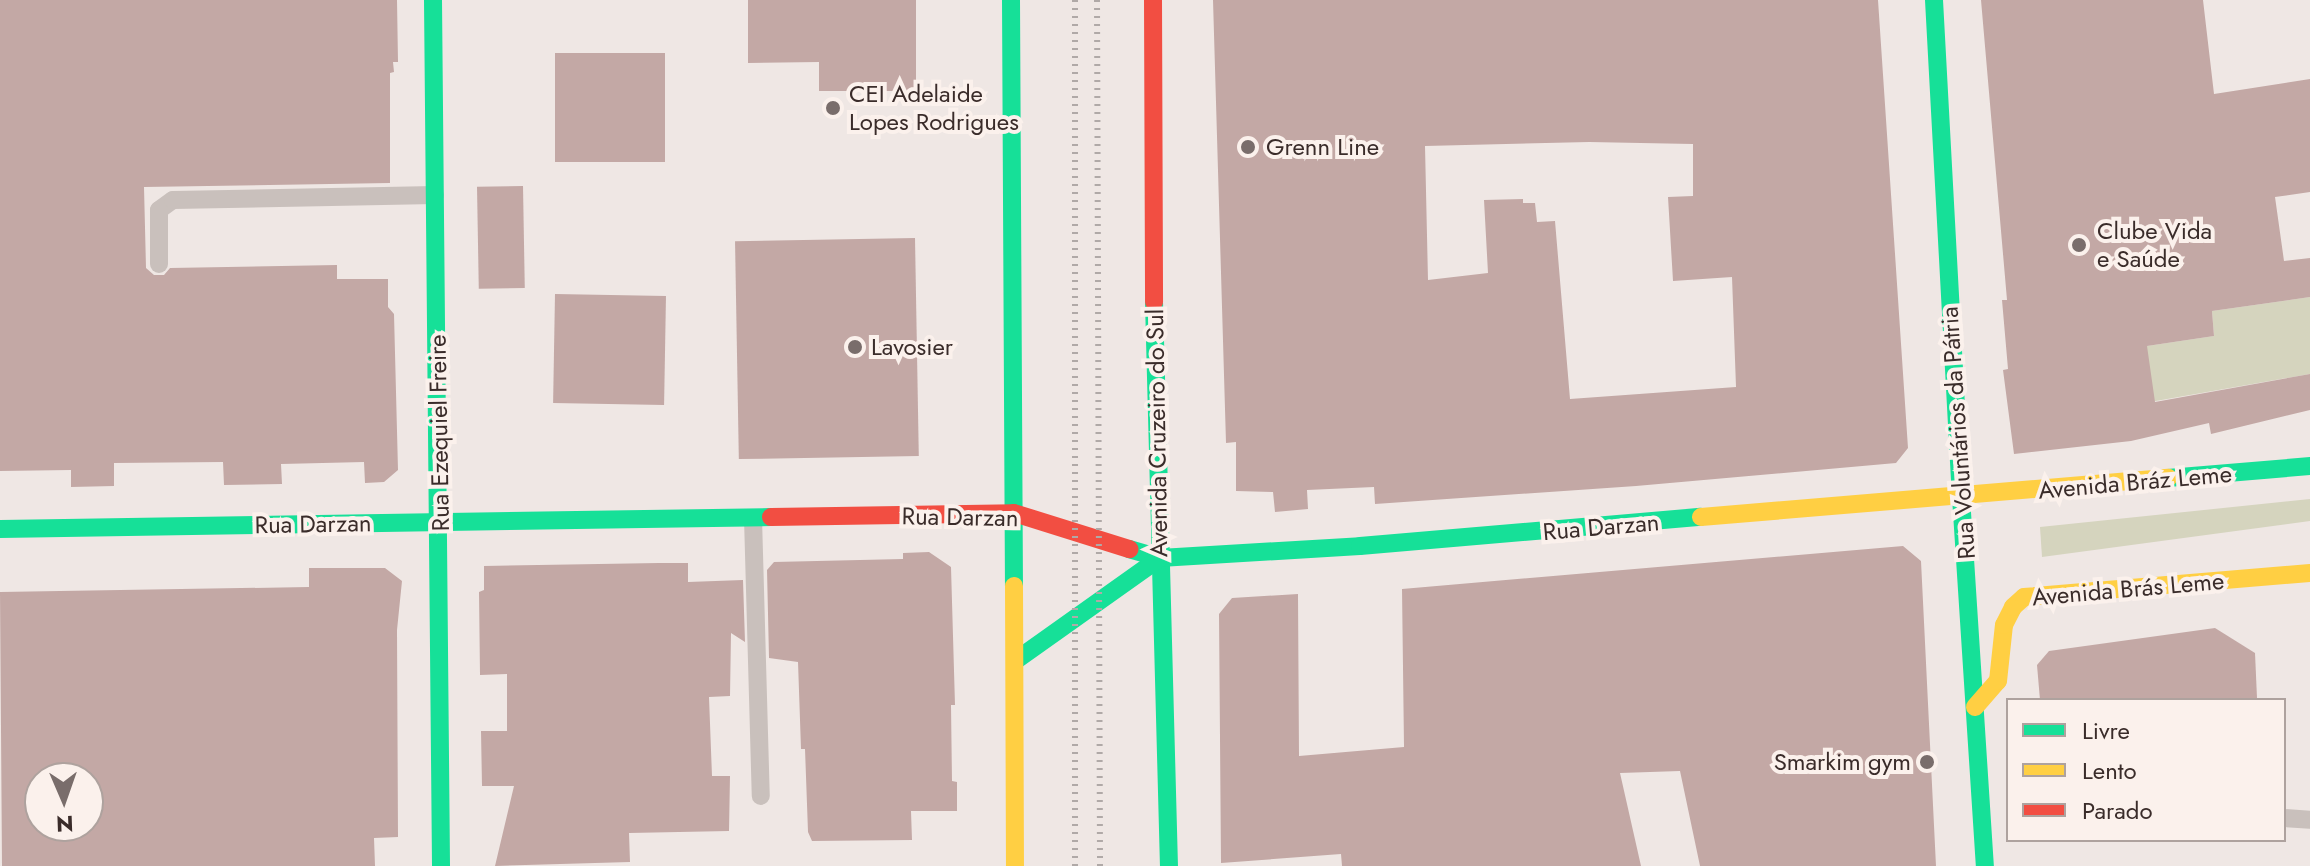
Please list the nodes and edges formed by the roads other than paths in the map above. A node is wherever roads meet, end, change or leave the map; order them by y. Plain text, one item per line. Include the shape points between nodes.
1 (433, 0) edge
2 (1011, 0) edge
3 (1153, 0) edge
4 (1934, 0) edge
5 (1029, 6) dead end
6 (1011, 19) junction
7 (435, 195) junction
8 (159, 264) dead end
9 (2310, 466) edge
10 (1961, 497) junction
11 (1014, 513) junction
12 (753, 518) junction
13 (440, 522) junction
14 (0, 529) edge
15 (1160, 558) junction
16 (2310, 573) edge
17 (1015, 661) junction
18 (1975, 707) junction
19 (761, 796) dead end
20 (2286, 818) edge
21 (2310, 820) edge
22 (441, 866) edge
23 (1015, 866) edge
24 (1169, 866) edge
25 (1985, 866) edge

1 - 7 main road, Rua Ezequiel Freire
2 - 6 main road
3 - 15 main road, Avenida Cruzeiro do Sul
4 - 10 main road, Rua Voluntários da Pátria
5 - 6 main road
6 - 11 main road
7 - 8 lane via 173,200 159,210
7 - 13 main road, Rua Ezequiel Freire
9 - 10 main road, Avenida Bráz Leme
10 - 15 main road, Rua Darzan
10 - 18 main road, Rua Voluntários da Pátria
11 - 12 main road, Rua Darzan
11 - 15 main road, Rua Darzan
11 - 17 main road
12 - 13 main road, Rua Darzan
12 - 19 lane
13 - 14 main road, Rua Darzan
13 - 22 main road, Rua Ezequiel Freire
15 - 17 main road
15 - 24 main road, Avenida Cruzeiro do Sul
16 - 18 main road, Avenida Brás Leme via 2024,597 2004,625 1998,681
17 - 23 main road
18 - 25 main road, Rua Voluntários da Pátria
20 - 21 lane

